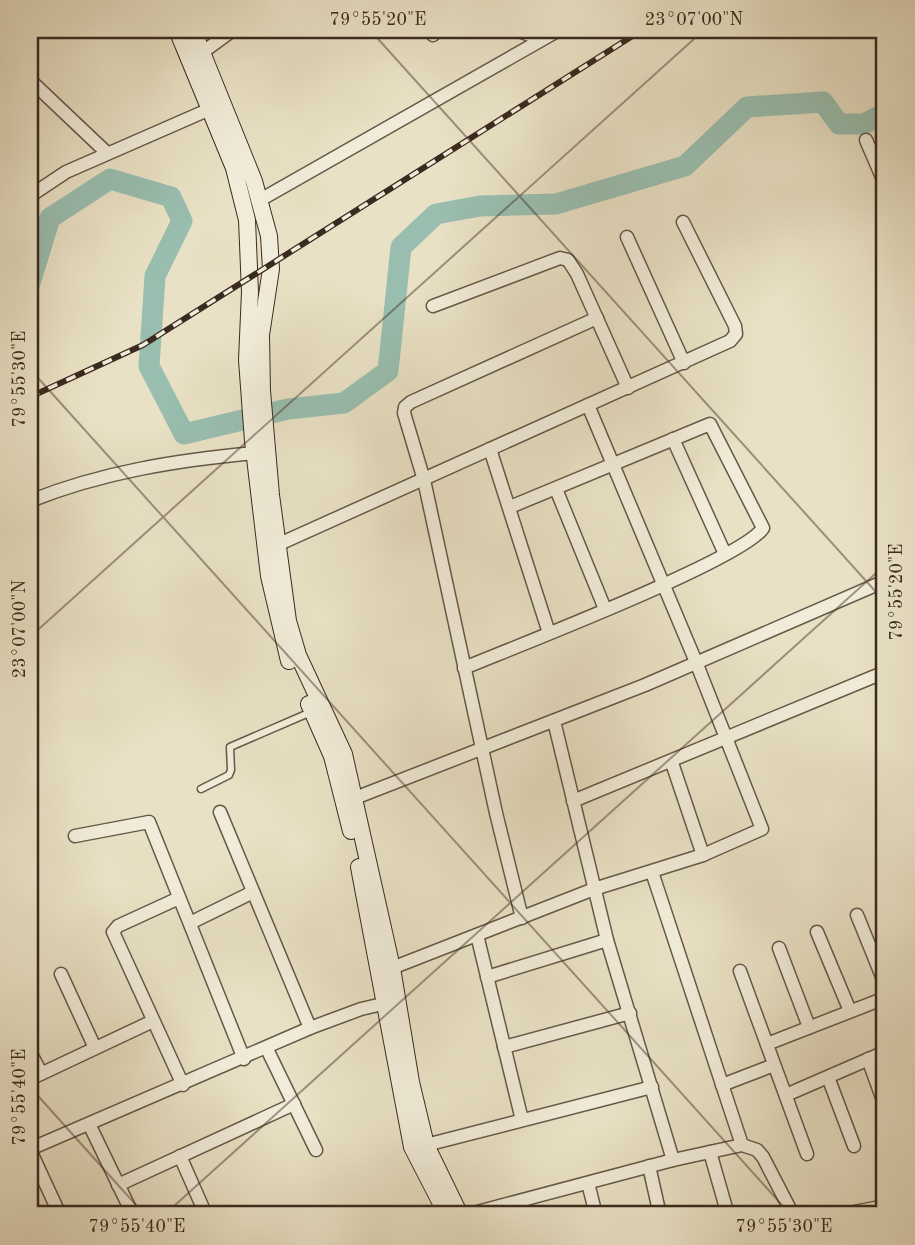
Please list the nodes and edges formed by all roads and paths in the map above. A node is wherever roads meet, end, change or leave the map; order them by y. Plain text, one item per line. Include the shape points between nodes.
1 (177, 30) edge
2 (193, 30) edge
3 (233, 30) edge
4 (515, 30) edge
5 (559, 30) edge
6 (542, 40) junction
7 (203, 52) junction
8 (30, 80) edge
9 (209, 109) junction
10 (866, 140) dead end
11 (107, 153) junction
12 (885, 184) edge
13 (33, 188) edge
14 (260, 200) junction
15 (683, 222) dead end
16 (627, 237) dead end
17 (433, 306) dead end
18 (597, 318) junction
19 (684, 363) junction
20 (628, 387) junction
21 (255, 390) junction
22 (588, 405) junction
23 (673, 439) junction
24 (258, 445) junction
25 (491, 449) junction
26 (614, 465) junction
27 (424, 480) junction
28 (556, 489) junction
29 (30, 501) edge
30 (510, 507) junction
31 (277, 545) junction
32 (725, 554) junction
33 (885, 581) edge
34 (663, 584) junction
35 (605, 609) junction
36 (549, 633) junction
37 (696, 662) junction
38 (464, 668) junction
39 (885, 672) edge
40 (313, 711) junction
41 (554, 721) junction
42 (727, 739) junction
43 (482, 748) junction
44 (671, 763) junction
45 (201, 789) dead end
46 (355, 798) junction
47 (573, 802) junction
48 (220, 812) dead end
49 (75, 836) dead end
50 (703, 855) junction
51 (652, 872) junction
52 (594, 889) junction
53 (253, 892) junction
54 (179, 898) junction
55 (857, 915) dead end
56 (522, 918) junction
57 (190, 923) junction
58 (817, 932) dead end
59 (477, 935) junction
60 (607, 940) junction
61 (779, 948) dead end
62 (392, 968) junction
63 (740, 971) dead end
64 (61, 974) dead end
65 (487, 976) junction
66 (885, 984) edge
67 (885, 998) edge
68 (391, 1002) junction
69 (850, 1011) junction
70 (630, 1013) junction
71 (153, 1021) junction
72 (809, 1027) junction
73 (310, 1028) junction
74 (766, 1044) junction
75 (504, 1047) junction
76 (95, 1048) junction
77 (267, 1049) junction
78 (30, 1052) edge
79 (885, 1052) edge
80 (244, 1059) junction
81 (868, 1059) junction
82 (774, 1065) junction
83 (35, 1076) edge
84 (828, 1077) junction
85 (183, 1085) junction
86 (722, 1085) junction
87 (652, 1087) junction
88 (786, 1095) junction
89 (294, 1104) junction
90 (885, 1106) edge
91 (522, 1120) junction
92 (90, 1126) junction
93 (426, 1145) junction
94 (741, 1145) junction
95 (854, 1146) dead end
96 (30, 1150) edge
97 (316, 1150) dead end
98 (710, 1152) junction
99 (807, 1154) dead end
100 (180, 1156) junction
101 (673, 1160) junction
102 (649, 1166) junction
103 (587, 1183) junction
104 (118, 1185) junction
105 (885, 1206) edge
106 (60, 1215) edge
107 (133, 1215) edge
108 (206, 1215) edge
109 (447, 1215) edge
110 (460, 1215) edge
111 (466, 1215) edge
112 (596, 1215) edge
113 (660, 1215) edge
114 (728, 1215) edge
115 (793, 1215) edge
116 (839, 1215) edge

1 - 9 street
2 - 7 street
3 - 7 street
4 - 6 street
5 - 6 street
6 - 14 street
7 - 14 street
8 - 11 street
9 - 11 street
9 - 21 street via 238,179 247,220
10 - 12 street
11 - 13 street
14 - 21 street via 271,260
15 - 19 street via 736,334
16 - 19 street
17 - 18 street via 560,258 568,260 577,274
18 - 20 street
18 - 27 street via 405,407
19 - 20 street
20 - 22 street
21 - 24 street
22 - 25 street
22 - 26 street
23 - 26 street
23 - 32 street
23 - 32 street via 710,424 762,520 759,535
24 - 29 street via 92,480
24 - 31 street
24 - 40 street via 269,576 282,640
25 - 27 street
25 - 30 street
26 - 28 street
26 - 34 street
27 - 31 street
27 - 38 street
28 - 30 street
28 - 35 street
30 - 36 street
31 - 46 street via 298,655 335,730
32 - 34 street
33 - 37 street
34 - 35 street
34 - 37 street
35 - 36 street
36 - 38 street
37 - 41 street
37 - 42 street
38 - 43 street
39 - 42 street
40 - 45 lane via 237,742 228,752 229,775
40 - 68 street via 332,756 348,814
41 - 43 street
41 - 47 street
42 - 44 street
42 - 50 street via 762,829
43 - 46 street
43 - 56 street
44 - 47 street
44 - 50 street
46 - 62 street
47 - 52 street
48 - 53 street
49 - 54 street via 149,822
50 - 51 street
51 - 52 street
51 - 86 street
52 - 56 street
52 - 60 street
53 - 57 street
53 - 73 street
54 - 57 street
54 - 71 street via 113,932
55 - 66 street
56 - 59 street
57 - 80 street
58 - 69 street
59 - 62 street
59 - 65 street
60 - 65 street
60 - 70 street
61 - 72 street
62 - 68 street
63 - 74 street
64 - 76 street
65 - 75 street
67 - 69 street
68 - 73 street
68 - 93 street
68 - 109 street via 412,1147
69 - 72 street
70 - 75 street
70 - 87 street
71 - 76 street
71 - 85 street
72 - 74 street
73 - 77 street
74 - 82 street
75 - 91 street
76 - 83 street
77 - 80 street
77 - 89 street
78 - 83 street
79 - 81 street
80 - 85 street
81 - 84 street
81 - 90 street
82 - 86 street
82 - 88 street
84 - 88 street
84 - 95 street
85 - 92 street
86 - 94 street
87 - 91 street
87 - 101 street
88 - 99 street
89 - 97 street
89 - 100 street
91 - 93 street
92 - 96 street
92 - 104 street
93 - 110 street
94 - 98 street
94 - 115 street via 763,1157
96 - 106 street
98 - 101 street
98 - 114 street
100 - 104 street
100 - 108 street
101 - 102 street
102 - 103 street
102 - 113 street
103 - 111 street
103 - 112 street
104 - 107 street
105 - 116 street

